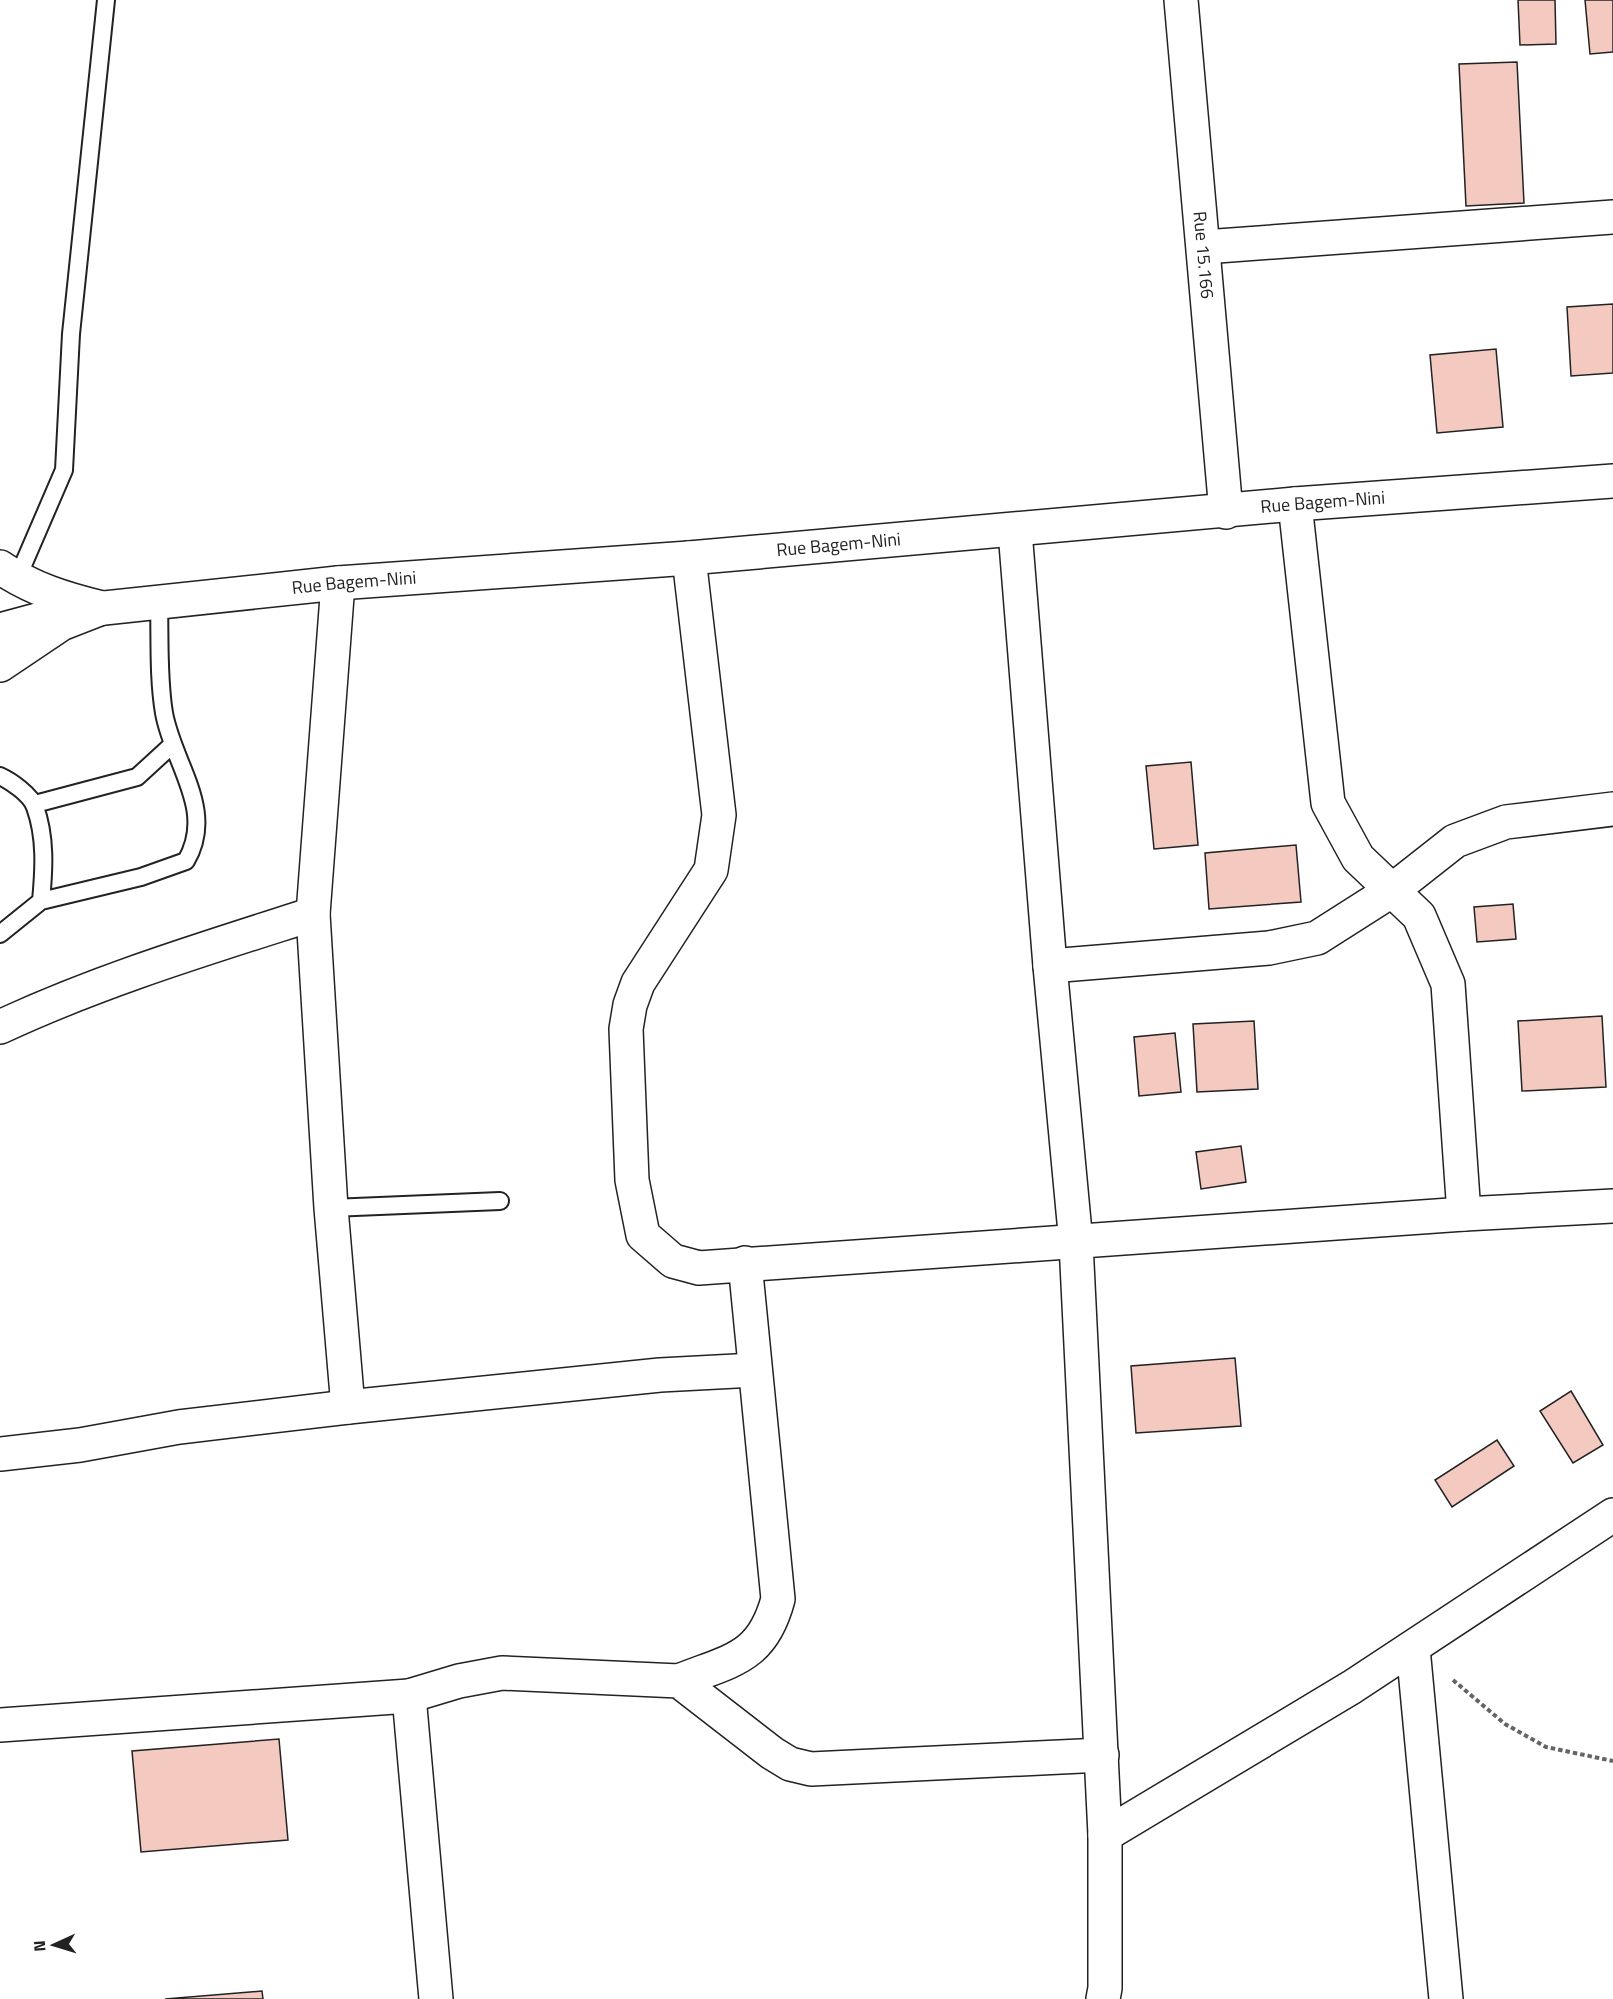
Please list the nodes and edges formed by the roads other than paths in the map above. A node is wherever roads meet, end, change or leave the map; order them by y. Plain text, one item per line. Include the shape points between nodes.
1 (106, 0) edge
2 (1181, 0) edge
3 (1613, 217) edge
4 (1204, 247) junction
5 (1613, 481) edge
6 (1295, 504) junction
7 (1226, 512) junction
8 (1015, 531) junction
9 (689, 558) junction
10 (9, 573) edge
11 (338, 583) junction
12 (159, 602) junction
13 (0, 607) edge
14 (102, 608) junction
15 (67, 612) junction
16 (0, 630) edge
17 (0, 665) edge
18 (172, 745) junction
19 (0, 776) edge
20 (35, 804) junction
21 (1613, 809) edge
22 (1394, 889) junction
23 (41, 901) junction
24 (313, 914) junction
25 (0, 934) edge
26 (1050, 966) junction
27 (0, 1027) edge
28 (500, 1201) dead end
29 (1613, 1206) edge
30 (331, 1208) junction
31 (1464, 1214) junction
32 (1077, 1243) junction
33 (745, 1263) junction
34 (755, 1370) junction
35 (348, 1407) junction
36 (0, 1454) edge
37 (1613, 1515) edge
38 (1413, 1648) junction
39 (679, 1681) junction
40 (409, 1696) junction
41 (0, 1725) edge
42 (1102, 1755) junction
43 (1105, 1835) junction
44 (436, 1999) edge
45 (1103, 1999) edge
46 (1446, 1999) edge

1 - 10 lane via 71,334 64,470
2 - 4 main road, Rue 15.166
3 - 4 main road
4 - 7 main road, Rue 15.166
5 - 6 main road, Rue Bagem-Nini
6 - 7 main road, Rue Bagem-Nini
6 - 22 main road via 1328,803 1358,858
7 - 8 main road, Rue Bagem-Nini
8 - 9 main road, Rue Bagem-Nini
8 - 26 main road
9 - 11 main road, Rue Bagem-Nini
9 - 33 main road via 719,815 711,870 638,983 630,1005 626,1029 632,1180 643,1235 673,1261 699,1268
10 - 14 main road via 54,596
11 - 12 main road, Rue Bagem-Nini
11 - 24 main road
12 - 14 main road, Rue Bagem-Nini
12 - 18 lane via 164,712
13 - 15 main road
14 - 15 main road, Rue Bagem-Nini
14 - 17 main road via 61,624
15 - 16 main road
18 - 20 lane via 137,777
18 - 23 lane via 193,793 197,823 195,846 186,861 141,877
19 - 20 lane via 10,780
20 - 23 lane via 45,862
21 - 22 main road via 1506,822 1455,840
22 - 26 main road via 1317,938 1269,948
22 - 31 main road via 1419,916 1448,984
23 - 25 lane
24 - 27 main road via 142,969
24 - 30 main road
26 - 32 main road
28 - 30 lane
29 - 31 main road
30 - 35 main road
31 - 32 main road
32 - 33 main road
32 - 42 main road
33 - 34 main road
34 - 35 main road via 648,1376
34 - 39 main road via 778,1599 772,1622 759,1642 739,1657
35 - 36 main road
37 - 38 main road
38 - 43 main road
38 - 46 main road
39 - 40 main road via 502,1673
39 - 42 main road via 771,1753 790,1764 811,1769
40 - 41 main road
40 - 44 main road
42 - 43 main road
43 - 45 main road

